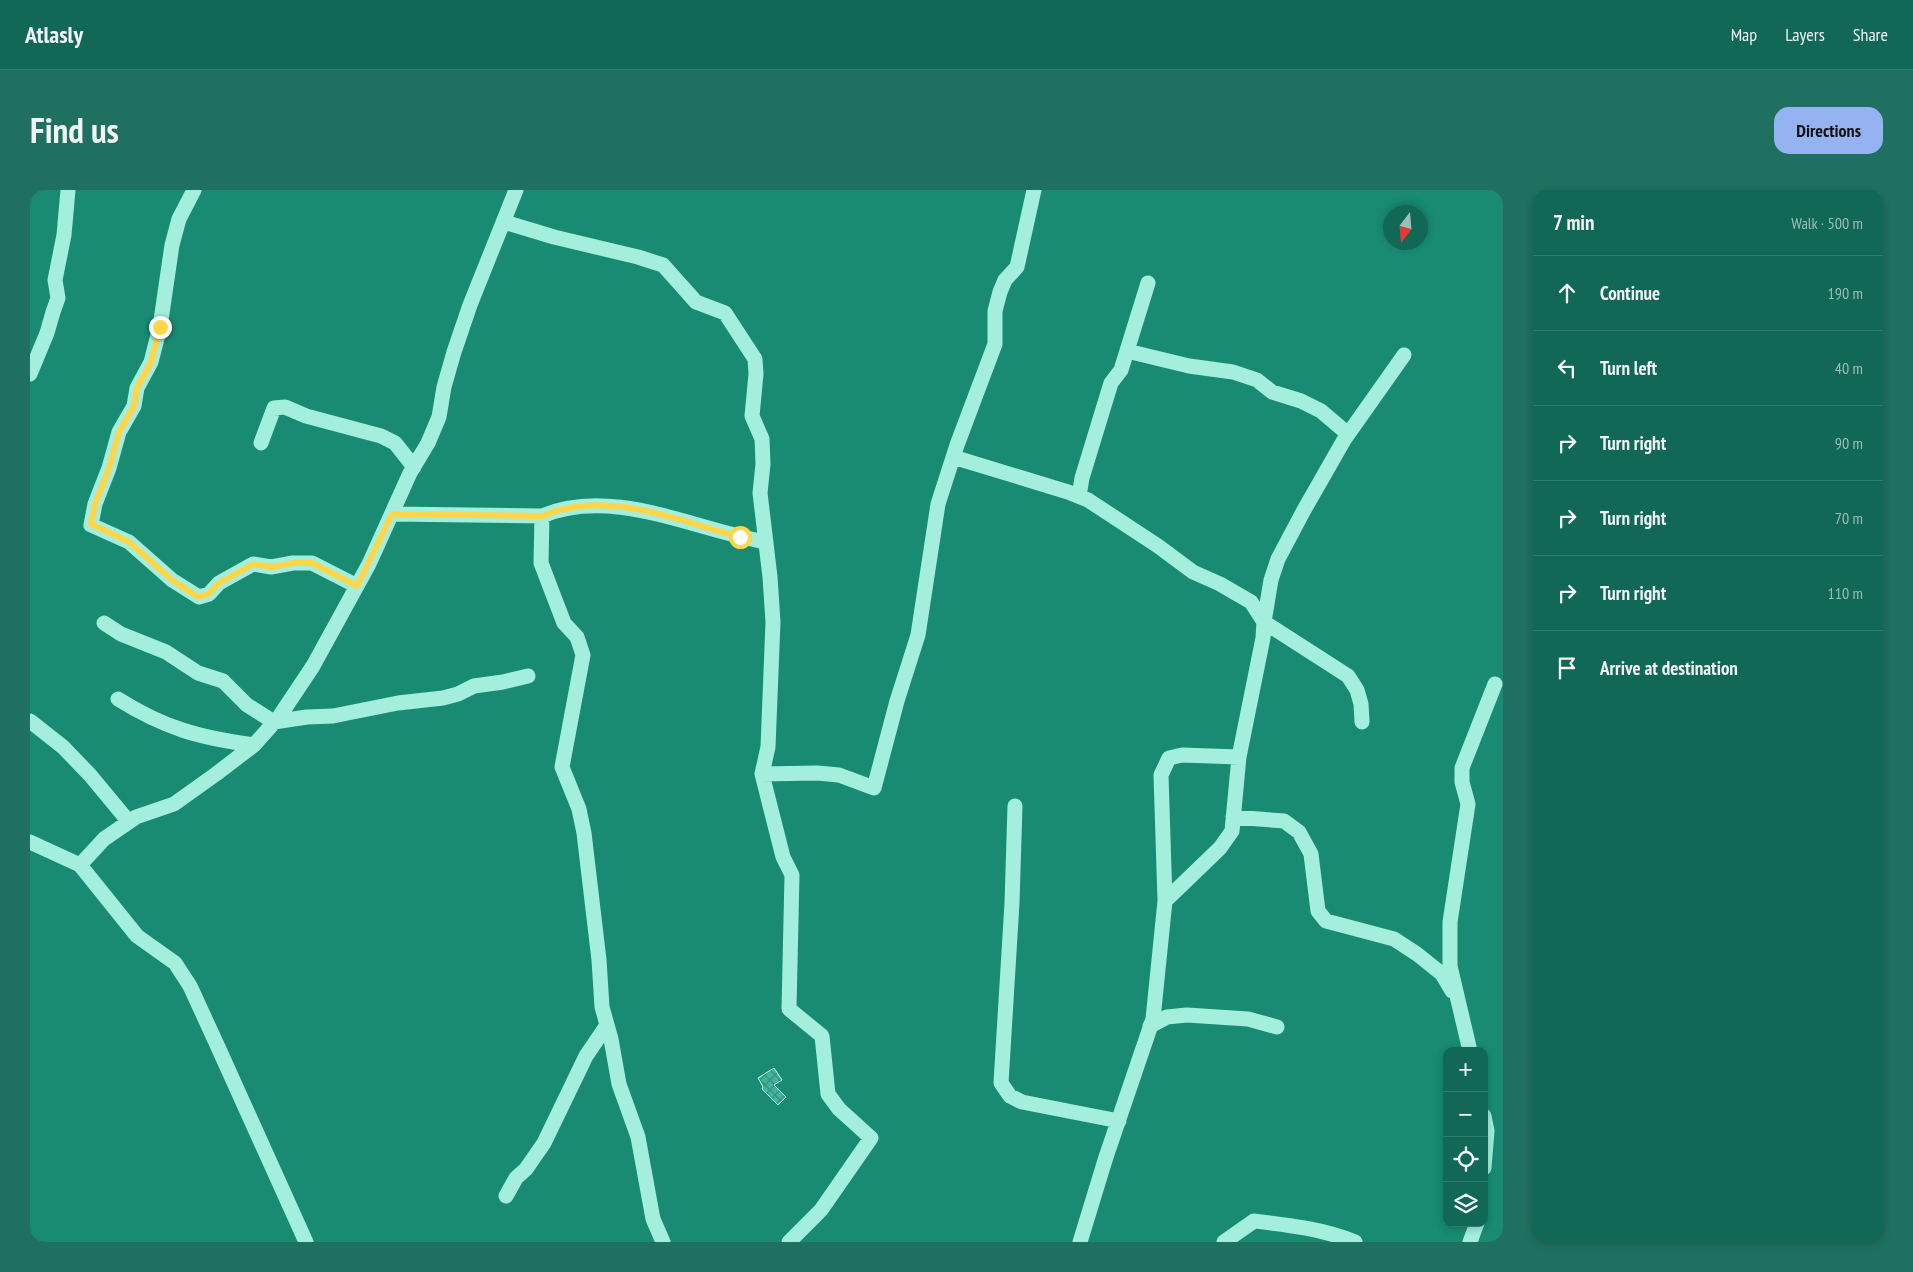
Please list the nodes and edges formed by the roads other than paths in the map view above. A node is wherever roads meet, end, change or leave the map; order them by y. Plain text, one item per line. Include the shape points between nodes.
1 (68, 190) edge
2 (194, 190) edge
3 (516, 190) edge
4 (1034, 190) edge
5 (504, 222) junction
6 (1148, 283) dead end
7 (1127, 351) junction
8 (1404, 355) dead end
9 (30, 374) edge
10 (1348, 434) junction
11 (261, 443) dead end
12 (953, 457) junction
13 (414, 467) junction
14 (1079, 496) junction
15 (392, 514) junction
16 (542, 516) junction
17 (766, 542) junction
18 (357, 586) junction
19 (1264, 622) junction
20 (104, 623) dead end
21 (528, 676) dead end
22 (1495, 684) dead end
23 (118, 699) dead end
24 (30, 721) edge
25 (274, 722) junction
26 (1362, 722) dead end
27 (254, 745) junction
28 (1240, 757) junction
29 (762, 774) junction
30 (1015, 806) dead end
31 (1233, 817) junction
32 (129, 822) junction
33 (30, 842) edge
34 (80, 865) junction
35 (1165, 901) junction
36 (1458, 1001) junction
37 (607, 1025) junction
38 (1150, 1026) junction
39 (1277, 1027) dead end
40 (1469, 1047) edge
41 (1119, 1121) junction
42 (506, 1196) dead end
43 (1476, 1227) edge
44 (306, 1242) edge
45 (663, 1242) edge
46 (789, 1242) edge
47 (1080, 1242) edge
48 (1224, 1242) edge
49 (1355, 1242) edge
50 (1470, 1242) edge

1 - 9 street via 55,280 58,298
2 - 18 street via 179,219 172,245 160,327 151,362 137,388 134,406 119,432 91,524 129,542 172,580 198,597 208,594 219,583 253,564 272,567 312,563
3 - 5 street
4 - 12 street via 1017,268 1005,280 995,311 995,344
5 - 13 street via 454,352 439,417
5 - 17 street via 663,265 696,302 725,313 755,359 752,416 762,438 760,494
6 - 7 street
7 - 10 street via 1189,366 1233,372 1257,380 1272,392 1321,411
7 - 14 street via 1121,370 1111,383
8 - 10 street
10 - 19 street via 1278,559
11 - 13 street via 274,408 285,407 306,416 381,436 395,443
12 - 14 street
12 - 29 street via 938,504 918,635 874,788 839,775
13 - 15 street
14 - 19 street via 1193,572 1251,602
15 - 16 street
15 - 18 street
16 - 17 street via 559,508 604,505 636,509
16 - 37 street via 541,563 564,623 577,637 583,655 562,767 580,810 602,1007
17 - 29 street via 773,656 768,747
18 - 25 street via 313,666
19 - 26 street via 1348,676 1357,690
19 - 28 street
20 - 25 street via 121,634 166,652 198,673 223,682 247,705
21 - 25 street via 474,686 443,698
22 - 36 street via 1462,768 1468,804 1450,922 1450,966
23 - 27 street via 165,725 209,739
24 - 32 street via 63,747
25 - 27 street
27 - 32 street via 174,804
28 - 31 street
28 - 35 street via 1182,755 1169,758 1161,775
29 - 46 street via 783,857 792,875 789,1009 822,1036 828,1094 839,1109 871,1138 822,1210
30 - 41 street via 1002,1083 1010,1096 1022,1102
31 - 35 street via 1232,831 1220,848
31 - 36 street via 1284,820 1299,832 1311,854 1318,911 1326,921 1394,939 1442,974
32 - 34 street via 104,839
33 - 34 street
34 - 44 street via 137,936 175,963 190,986
35 - 38 street
36 - 40 street
37 - 42 street via 586,1056 544,1143
37 - 45 street via 619,1084 638,1137 653,1219
38 - 39 street via 1167,1017 1186,1015 1248,1019
38 - 41 street
41 - 47 street
43 - 50 street
48 - 49 street via 1254,1221 1341,1236

